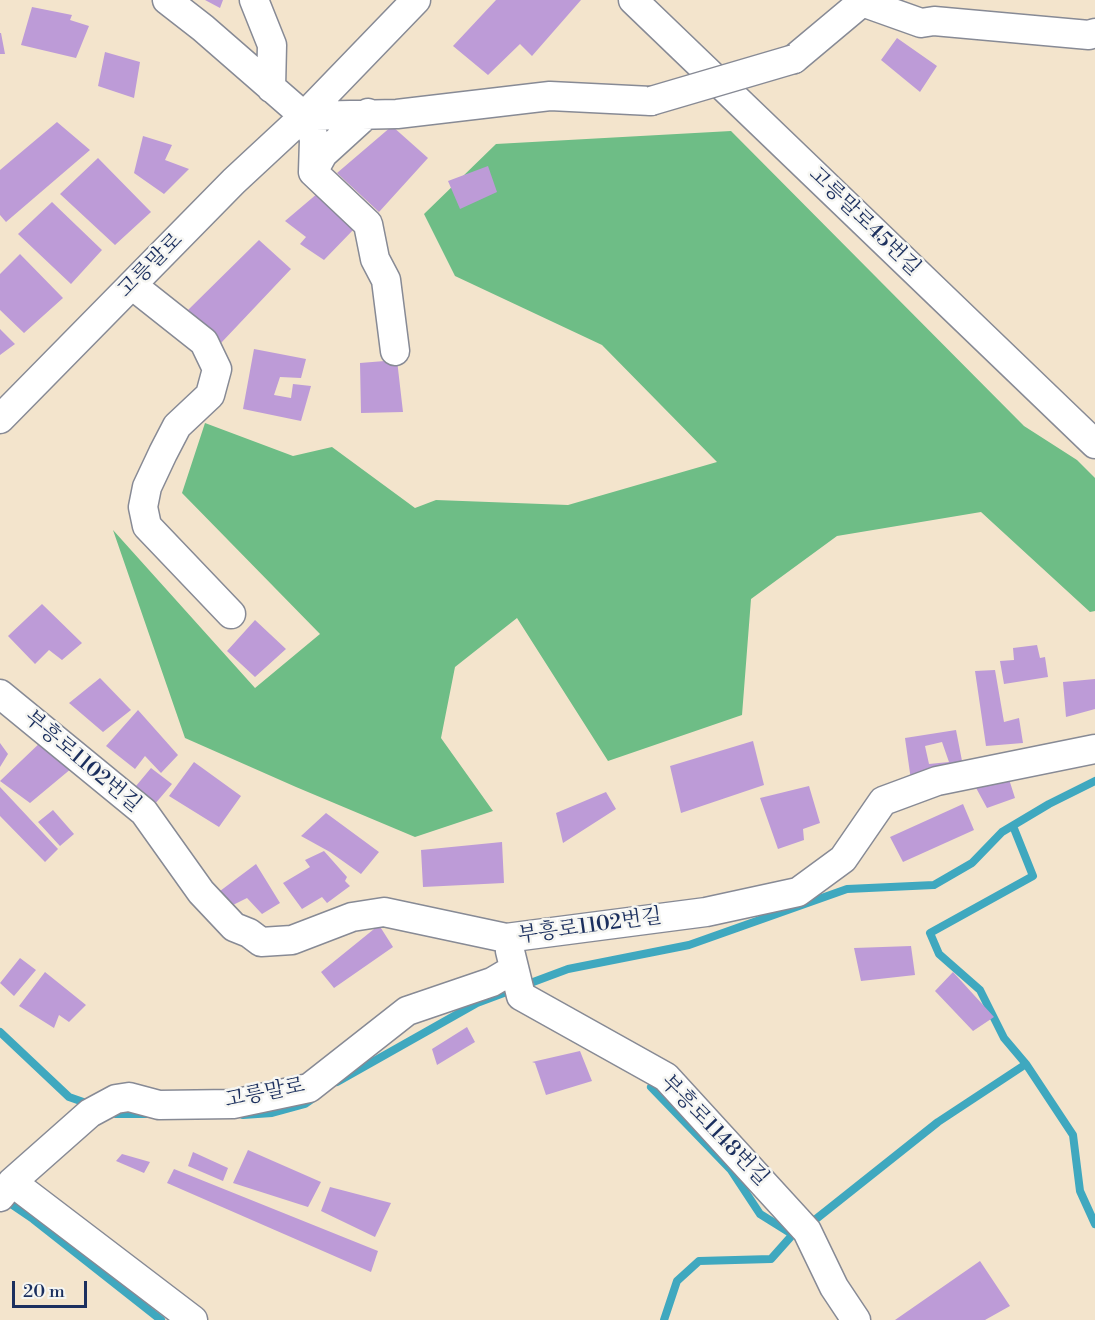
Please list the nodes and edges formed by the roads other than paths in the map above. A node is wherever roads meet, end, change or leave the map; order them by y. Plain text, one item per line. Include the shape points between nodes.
1 (167, 0) edge
2 (254, 0) edge
3 (416, 0) edge
4 (633, 0) edge
5 (931, 11) edge
6 (1095, 33) edge
7 (272, 88) junction
8 (368, 113) junction
9 (304, 116) junction
10 (313, 172) junction
11 (132, 285) junction
12 (395, 351) dead end
13 (0, 419) edge
14 (1095, 444) edge
15 (231, 614) dead end
16 (0, 694) edge
17 (1095, 749) edge
18 (506, 938) junction
19 (518, 983) junction
20 (6, 1190) edge
21 (192, 1320) edge
22 (856, 1320) edge

1 - 7 street
2 - 7 street via 272,45
3 - 9 street, 고릉말로
4 - 14 street, 고릉말로45번길
5 - 6 street
5 - 8 street, bridge via 921,23 862,2 794,59 651,101 550,96 397,114
7 - 9 street
8 - 9 street
8 - 10 street via 323,154
9 - 10 street via 314,140
9 - 11 street, 고릉말로
10 - 12 street via 368,224 375,259 386,280
11 - 13 street, 고릉말로
11 - 15 street via 204,342 218,369 210,394 177,426 167,444 147,487 143,507 147,526
16 - 18 street, 부흥로1102번길 via 144,812 201,892 234,927 261,942 292,940 352,917 384,912
17 - 18 street, 부흥로1102번길 via 937,781 883,801 843,859 798,892 706,912
18 - 19 street
19 - 20 street, 고릉말로 via 492,982 407,1011 309,1088 233,1104 159,1105 129,1097 116,1099 90,1113
19 - 22 street, 부흥로1148번길 via 666,1077 807,1231 834,1287
20 - 21 street

